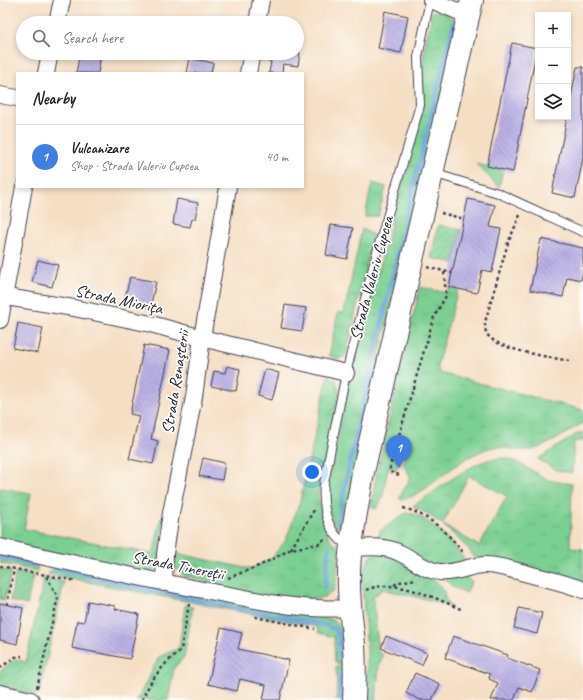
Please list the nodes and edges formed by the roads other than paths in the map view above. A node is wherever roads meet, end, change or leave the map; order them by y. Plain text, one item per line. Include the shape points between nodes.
1 (62, 0) edge
2 (261, 0) edge
3 (431, 0) edge
4 (471, 8) edge
5 (59, 16) edge
6 (258, 16) edge
7 (49, 60) edge
8 (251, 60) edge
9 (46, 72) edge
10 (248, 72) edge
11 (0, 95) edge
12 (16, 98) edge
13 (432, 172) junction
14 (24, 188) edge
15 (228, 188) edge
16 (583, 232) edge
17 (2, 296) edge
18 (0, 320) edge
19 (202, 338) junction
20 (346, 372) junction
21 (0, 547) edge
22 (351, 548) junction
23 (164, 583) junction
24 (583, 590) edge
25 (349, 603) junction
26 (0, 693) edge
27 (33, 696) edge
28 (354, 700) edge

1 - 5 street
2 - 6 street
3 - 4 street
3 - 20 lane, Strada Valeriu Cupcea via 418,57 420,105 378,248
4 - 13 main road, Strada Valeriu Cupcea
7 - 9 street
8 - 10 street
11 - 12 street
13 - 16 lane via 498,193
13 - 22 main road, Strada Valeriu Cupcea via 364,472
14 - 17 street
15 - 19 street, Strada Renaşterii
17 - 18 street
17 - 19 street, Strada Mioriţa via 151,324
19 - 20 street, Strada Mioriţa
19 - 23 street, Strada Renaşterii via 194,397 171,513
20 - 22 lane, Strada Valeriu Cupcea via 323,495 324,508 333,533
21 - 23 street, Strada Tinereţii
22 - 24 street via 390,549 442,573 486,565 502,567
22 - 25 main road, Strada Valeriu Cupcea
23 - 25 street, Strada Tinereţii via 294,607 328,609
25 - 28 main road, Strada Valeriu Cupcea via 354,643
26 - 27 street

